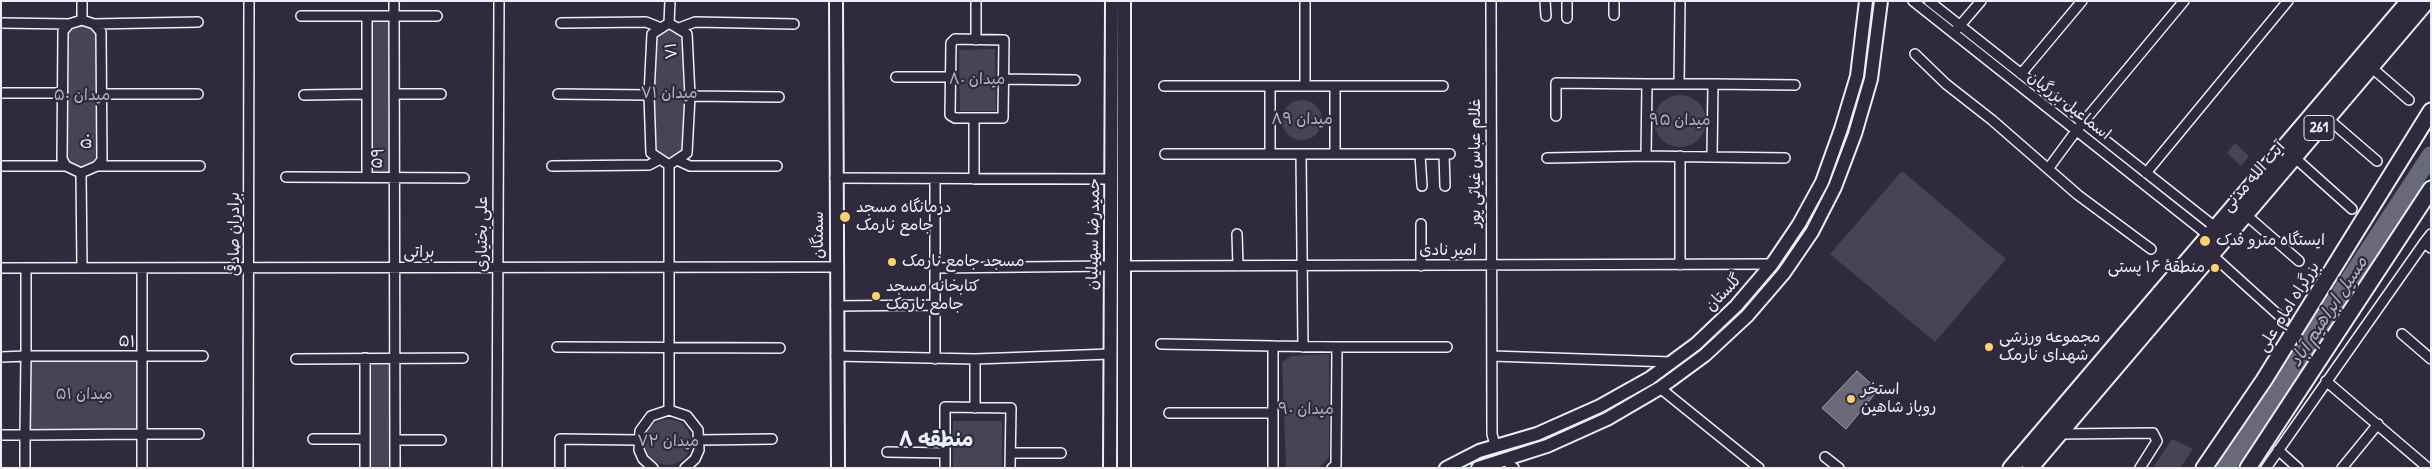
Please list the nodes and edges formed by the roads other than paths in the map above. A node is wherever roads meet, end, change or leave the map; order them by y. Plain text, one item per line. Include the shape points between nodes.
1 (82, 1) edge
2 (249, 1) edge
3 (394, 1) edge
4 (500, 1) edge
5 (670, 1) edge
6 (836, 1) edge
7 (976, 1) edge
8 (1112, 1) edge
9 (1124, 1) edge
10 (1305, 1) edge
11 (1491, 1) edge
12 (1546, 1) edge
13 (1567, 1) edge
14 (1614, 1) edge
15 (1680, 1) edge
16 (1866, 1) edge
17 (1881, 1) edge
18 (1912, 1) edge
19 (1929, 1) edge
20 (1980, 1) edge
21 (2082, 1) edge
22 (2184, 1) edge
23 (2288, 1) edge
24 (2409, 1) edge
25 (2427, 1) edge
26 (1614, 15) dead end
27 (301, 16) dead end
28 (367, 16) junction
29 (394, 16) junction
30 (437, 16) dead end
31 (1546, 16) dead end
32 (1567, 18) dead end
33 (82, 20) junction
34 (198, 22) dead end
35 (1, 23) edge
36 (560, 23) dead end
37 (69, 24) junction
38 (94, 24) junction
39 (794, 24) dead end
40 (665, 26) junction
41 (1960, 26) junction
42 (678, 28) junction
43 (1953, 34) junction
44 (976, 40) junction
45 (1915, 54) dead end
46 (2372, 66) junction
47 (2021, 74) junction
48 (896, 77) dead end
49 (951, 77) junction
50 (1004, 80) junction
51 (1075, 80) dead end
52 (1647, 84) junction
53 (1679, 84) junction
54 (1713, 84) junction
55 (1795, 85) dead end
56 (1164, 86) dead end
57 (1270, 86) junction
58 (1305, 86) junction
59 (1335, 86) junction
60 (1443, 86) dead end
61 (1, 93) edge
62 (62, 93) junction
63 (103, 94) junction
64 (198, 94) dead end
65 (367, 94) junction
66 (394, 94) junction
67 (441, 94) dead end
68 (558, 94) dead end
69 (304, 95) dead end
70 (648, 95) junction
71 (690, 96) junction
72 (779, 96) dead end
73 (2409, 100) dead end
74 (2431, 111) edge
75 (1556, 116) dead end
76 (974, 118) junction
77 (2327, 118) junction
78 (2083, 123) junction
79 (2076, 131) junction
80 (2289, 152) junction
81 (1166, 154) dead end
82 (1270, 154) junction
83 (1301, 154) junction
84 (1335, 154) junction
85 (1420, 154) junction
86 (1646, 156) junction
87 (1680, 156) junction
88 (1712, 157) junction
89 (1547, 158) dead end
90 (1785, 158) dead end
91 (660, 159) junction
92 (2377, 161) dead end
93 (673, 162) junction
94 (1, 166) edge
95 (66, 166) junction
96 (97, 166) junction
97 (200, 166) dead end
98 (552, 166) dead end
99 (777, 166) dead end
100 (2048, 169) junction
101 (81, 173) junction
102 (2146, 173) junction
103 (367, 176) junction
104 (394, 176) junction
105 (286, 177) dead end
106 (464, 178) dead end
107 (835, 178) junction
108 (935, 179) junction
109 (974, 179) junction
110 (1118, 179) junction
111 (1422, 186) dead end
112 (1445, 186) dead end
113 (2431, 189) edge
114 (2352, 209) dead end
115 (2245, 214) junction
116 (1421, 224) dead end
117 (1237, 234) dead end
118 (2431, 234) edge
119 (2216, 239) junction
120 (2427, 245) edge
121 (2152, 249) dead end
122 (2299, 261) dead end
123 (1772, 264) junction
124 (1680, 265) junction
125 (1110, 266) junction
126 (1124, 266) junction
127 (1238, 266) junction
128 (1302, 266) junction
129 (1421, 266) junction
130 (1492, 266) junction
131 (669, 267) junction
132 (836, 267) junction
133 (1, 268) edge
134 (26, 268) junction
135 (82, 268) junction
136 (142, 268) junction
137 (250, 268) junction
138 (394, 268) junction
139 (498, 268) junction
140 (935, 268) junction
141 (935, 305) junction
142 (836, 306) junction
143 (2284, 320) dead end
144 (2402, 334) dead end
145 (1161, 344) dead end
146 (1273, 346) junction
147 (557, 347) dead end
148 (1303, 347) junction
149 (1337, 347) junction
150 (1448, 347) dead end
151 (669, 348) junction
152 (780, 348) dead end
153 (1124, 353) junction
154 (1110, 354) junction
155 (1, 356) edge
156 (26, 356) junction
157 (142, 356) junction
158 (203, 356) dead end
159 (836, 356) junction
160 (1492, 356) junction
161 (365, 358) junction
162 (395, 358) junction
163 (463, 358) dead end
164 (296, 359) dead end
165 (935, 359) junction
166 (975, 359) junction
167 (2431, 359) edge
168 (1671, 362) junction
169 (2326, 381) junction
170 (1660, 388) junction
171 (975, 408) junction
172 (669, 410) junction
173 (1169, 413) dead end
174 (1273, 413) junction
175 (2378, 424) junction
176 (142, 434) junction
177 (199, 434) dead end
178 (2058, 434) junction
179 (1, 435) edge
180 (25, 435) junction
181 (313, 439) dead end
182 (365, 439) junction
183 (772, 439) dead end
184 (395, 440) junction
185 (441, 440) dead end
186 (638, 440) junction
187 (700, 440) junction
188 (1496, 445) junction
189 (2278, 450) junction
190 (887, 452) dead end
191 (945, 453) junction
192 (1011, 453) junction
193 (1061, 453) dead end
194 (1825, 457) dead end
195 (1510, 464) edge
196 (25, 468) edge
197 (142, 468) edge
198 (248, 468) edge
199 (365, 468) edge
200 (395, 468) edge
201 (497, 468) edge
202 (560, 468) edge
203 (653, 468) edge
204 (685, 468) edge
205 (838, 468) edge
206 (945, 468) edge
207 (1010, 468) edge
208 (1110, 468) edge
209 (1124, 468) edge
210 (1273, 468) edge
211 (1332, 468) edge
212 (1446, 468) edge
213 (1478, 468) edge
214 (1759, 468) edge
215 (1838, 468) edge
216 (2011, 468) edge
217 (2030, 468) edge
218 (2140, 468) edge
219 (2204, 468) edge
220 (2248, 468) edge
221 (2266, 468) edge
222 (2298, 468) edge
223 (2342, 468) edge
224 (2428, 468) edge

1 - 33 street
2 - 137 street, برادران صادقی
3 - 29 street, ۵۹
4 - 139 street, علی بختیاری
5 - 40 street
6 - 107 main road, سمنگان
7 - 44 street
8 - 110 main road, حمیدرضا سهیلیان
9 - 110 main road, حمیدرضا سهیلیان
10 - 58 street
11 - 130 street, غلام عباس غیاثی ‌پور
12 - 31 street
13 - 32 street
14 - 26 street
15 - 53 street
16 - 123 main road, گلستان via 1857,76 1841,129 1822,182
17 - 170 main road, گلستان via 1871,79 1855,134 1835,187 1812,232 1784,273 1747,316 1706,355
18 - 43 street, اسماعیل بزرگیان
19 - 41 street, اسماعیل بزرگیان
20 - 41 street
21 - 47 street
22 - 78 street
23 - 102 street
24 - 80 main road, آیت الله مدنی / 261
25 - 46 main road, آیت الله مدنی / 261
27 - 28 street
28 - 29 street
28 - 65 street, ۵۹
29 - 30 street
29 - 66 street, ۵۹
33 - 37 street
33 - 38 street
34 - 38 street
35 - 37 street
36 - 40 street via 646,22
37 - 62 street, ۵۰ via 63,31
38 - 63 street, ۵۰ via 101,32
39 - 42 street via 695,22
40 - 42 street, ۷۱
40 - 70 street, ۷۱ via 652,34
41 - 43 street
41 - 47 street, اسماعیل بزرگیان
42 - 71 street, ۷۱ via 686,34
43 - 79 street, اسماعیل بزرگیان
44 - 49 street via 951,40
44 - 50 street via 1004,40
45 - 100 street
46 - 73 street
46 - 77 main road, آیت الله مدنی / 261
47 - 78 street, اسماعیل بزرگیان
48 - 49 street
49 - 76 street via 950,115
50 - 51 street
50 - 76 street via 1003,118
52 - 53 street
52 - 75 street via 1556,83
52 - 86 street
53 - 54 street
54 - 55 street
54 - 88 street
56 - 57 street
57 - 58 street
57 - 82 street
58 - 59 street
59 - 60 street
59 - 84 street
61 - 62 street
62 - 95 street, ۵۰ via 62,159
63 - 64 street
63 - 96 street, ۵۰ via 102,160
65 - 69 street
65 - 103 street, ۵۹
66 - 67 street
66 - 104 street, ۵۹
68 - 70 street
70 - 91 street, ۷۱ via 651,153
71 - 72 street
71 - 93 street, ۷۱ via 687,153
74 - 219 main road, بزرگراه امام علی via 2264,380
76 - 109 street
77 - 80 main road, آیت الله مدنی / 261
77 - 92 street
78 - 79 street
78 - 102 street, اسماعیل بزرگیان
79 - 100 street
79 - 119 street, اسماعیل بزرگیان
80 - 114 street
80 - 115 main road, آیت الله مدنی / 261
80 - 119 main road, آیت الله مدنی / 261
81 - 82 street
82 - 83 street
83 - 84 street
83 - 128 street
84 - 85 street
85 - 111 street
85 - 112 street via 1447,154
86 - 87 street
86 - 89 street
87 - 88 street
87 - 124 street
88 - 90 street
91 - 93 street
91 - 98 street via 650,164
93 - 99 street via 690,166
93 - 131 street
94 - 95 street
95 - 101 street, ۵۰
96 - 97 street
96 - 101 street, ۵۰
100 - 121 street
101 - 135 street
102 - 119 street, اسماعیل بزرگیان
103 - 104 street, ۵۹
103 - 105 street
104 - 106 street
104 - 138 street
107 - 108 street
107 - 132 main road, سمنگان
108 - 109 street
108 - 140 street
109 - 110 street
110 - 125 main road, حمیدرضا سهیلیان
110 - 126 main road, حمیدرضا سهیلیان
113 - 220 main road
115 - 119 main road, آیت الله مدنی / 261
115 - 122 street
116 - 129 street
117 - 127 street
118 - 120 street
119 - 143 street
119 - 178 main road, آیت الله مدنی / 261
119 - 216 main road, 261
120 - 169 street
123 - 124 street, امیر نادی
123 - 168 main road, گلستان via 1736,306 1696,344
124 - 130 street, امیر نادی
125 - 126 main road
125 - 140 street
125 - 154 main road, حمیدرضا سهیلیان
126 - 127 street, امیر نادی
126 - 153 main road, حمیدرضا سهیلیان
127 - 128 street, امیر نادی
128 - 129 street, امیر نادی
128 - 148 street
129 - 130 street, امیر نادی
130 - 160 street, غلام عباس غیاثی ‌پور
131 - 132 street, براتی
131 - 139 street, براتی
131 - 151 street
132 - 142 main road, سمنگان
133 - 134 street, براتی
134 - 135 street, براتی
134 - 156 street
135 - 136 street, براتی
136 - 137 street, براتی
136 - 157 street
137 - 138 street, براتی
137 - 198 street, برادران صادقی
138 - 139 street, براتی
138 - 162 street
139 - 201 street, علی بختیاری
140 - 141 street
141 - 142 street
141 - 165 street
142 - 159 main road, سمنگان
144 - 167 street
145 - 146 street
146 - 148 street
146 - 174 street
147 - 151 street
148 - 149 street
149 - 150 street
149 - 211 street via 1336,465
151 - 152 street
151 - 172 street
153 - 154 main road
153 - 209 main road, حمیدرضا سهیلیان
154 - 166 street
154 - 208 main road, حمیدرضا سهیلیان
155 - 156 street, ۵۱
156 - 157 street, ۵۱
156 - 180 street
157 - 158 street
157 - 176 street, ۵۱
159 - 165 street
159 - 205 main road, سمنگان
160 - 168 street
160 - 188 street, غلام عباس غیاثی ‌پور via 1492,434
161 - 162 street
161 - 164 street
161 - 182 street
162 - 163 street
162 - 184 street
165 - 166 street
166 - 171 street
168 - 188 main road, گلستان via 1650,378 1600,406 1537,434
169 - 175 street
169 - 189 street
170 - 195 main road, گلستان via 1607,419
170 - 214 street
171 - 191 street via 945,407
171 - 192 street via 1011,408
172 - 186 street via 659,412 644,422
172 - 187 street via 694,422
173 - 174 street
174 - 210 street
175 - 223 street
175 - 224 street
176 - 177 street
176 - 180 street
176 - 197 street, ۵۱
178 - 217 main road, آیت الله مدنی / 261
178 - 218 street via 2153,433 2157,441
179 - 180 street
180 - 196 street
181 - 182 street
182 - 199 street
183 - 187 street
184 - 185 street
184 - 200 street
186 - 202 street via 560,439
186 - 203 street via 643,459
187 - 204 street via 695,459
188 - 195 main road
188 - 212 main road, گلستان
189 - 221 street
189 - 222 street
190 - 191 street
191 - 206 street
192 - 193 street
192 - 207 street
194 - 215 street
195 - 213 main road, گلستان

